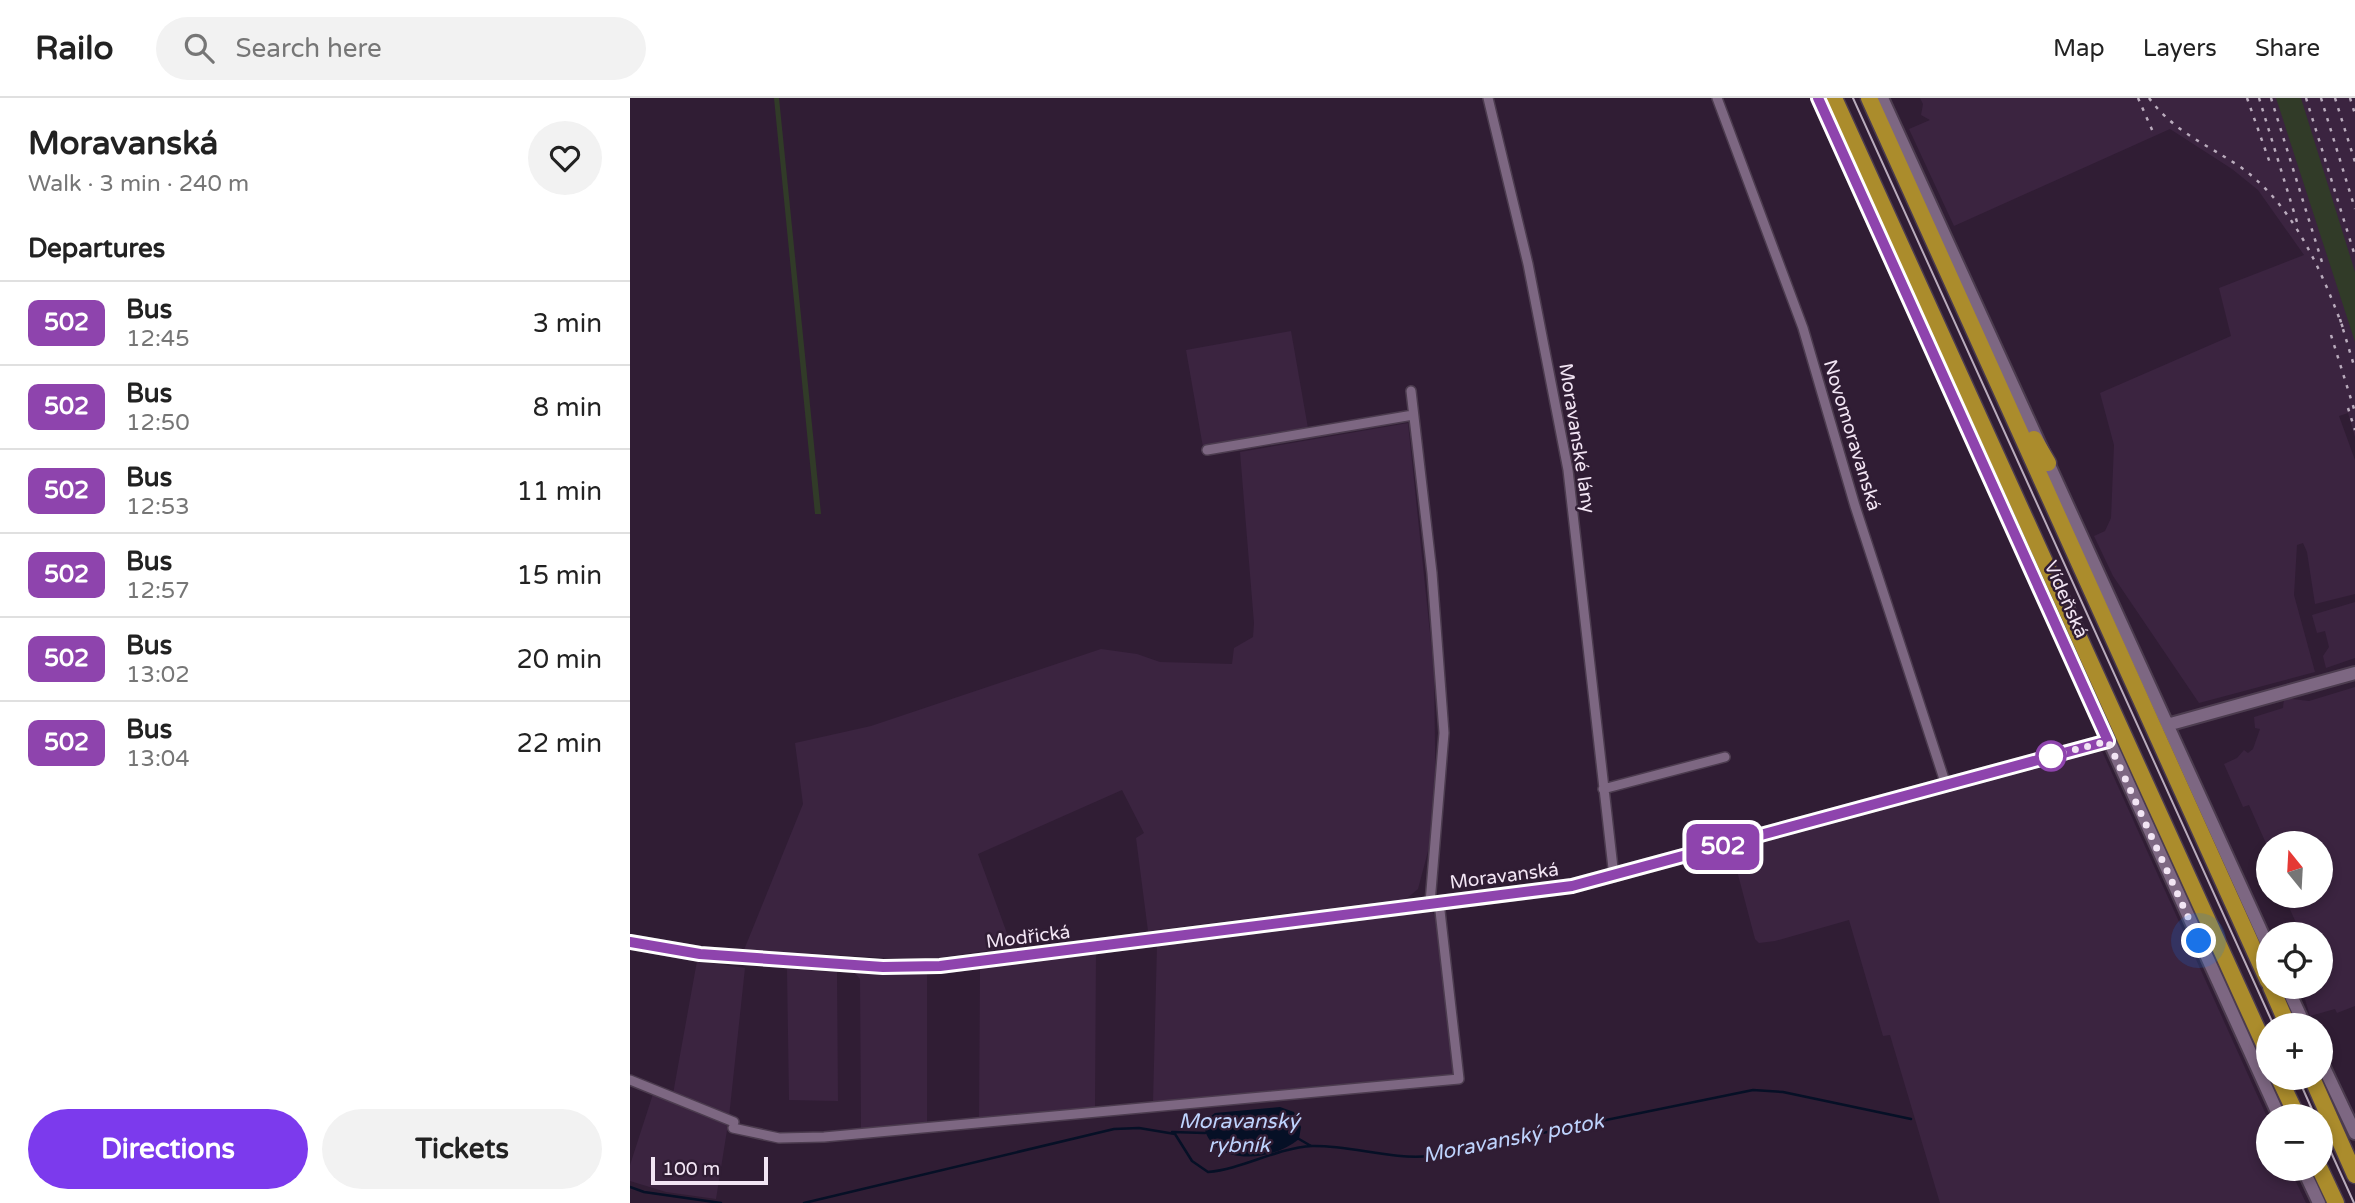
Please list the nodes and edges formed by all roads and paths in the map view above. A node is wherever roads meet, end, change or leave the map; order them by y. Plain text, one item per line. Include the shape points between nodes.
1 (1488, 98) edge
2 (1717, 98) edge
3 (1818, 98) edge
4 (1834, 98) edge
5 (1869, 98) edge
6 (1882, 98) edge
7 (1969, 316) junction
8 (1411, 391) dead end
9 (1413, 415) junction
10 (1207, 450) dead end
11 (2048, 463) junction
12 (2355, 673) edge
13 (2167, 725) junction
14 (2108, 741) junction
15 (1725, 757) dead end
16 (1946, 785) junction
17 (1603, 789) junction
18 (1614, 877) junction
19 (1435, 902) junction
20 (2257, 922) edge
21 (630, 942) edge
22 (2256, 954) edge
23 (2256, 1028) edge
24 (630, 1080) edge
25 (2333, 1086) edge
26 (2317, 1090) edge
27 (2274, 1104) edge
28 (2355, 1133) edge
29 (2355, 1175) edge
30 (2309, 1181) edge
31 (2326, 1181) edge
32 (2319, 1203) edge
33 (2336, 1203) edge

1 - 17 street, Moravanské lány via 1528,264 1568,470
2 - 16 street, Novomoravanská via 1803,328 1855,506
3 - 14 street, Vídeňská
4 - 23 highway, Vídeňská
5 - 7 highway, Vídeňská
6 - 11 street, Vídeňská
7 - 11 highway
7 - 22 highway, Vídeňská
8 - 9 street
9 - 10 street
9 - 19 street via 1432,573 1444,733
11 - 13 street, Vídeňská
12 - 13 street
13 - 20 street, Vídeňská
14 - 16 street, Moravanská
14 - 27 street, Vídeňská
15 - 17 street
16 - 18 street, Moravanská
17 - 18 street, Moravanské lány
18 - 19 street, Moravanská
19 - 21 street, Modřická via 940,966 883,967 700,954
19 - 24 street via 1459,1079 779,1138 733,1125
25 - 28 street
26 - 29 highway
30 - 32 street
31 - 33 highway

